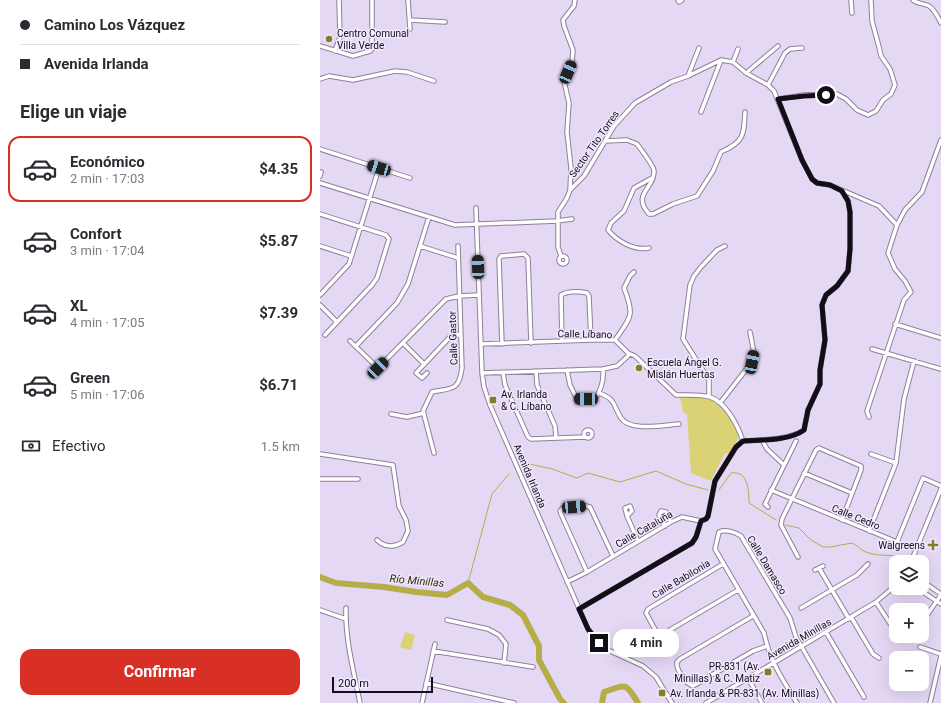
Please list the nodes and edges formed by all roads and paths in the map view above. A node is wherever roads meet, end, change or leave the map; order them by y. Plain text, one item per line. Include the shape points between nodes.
1 (339, 0) edge
2 (372, 0) edge
3 (408, 0) edge
4 (575, 0) edge
5 (678, 0) edge
6 (682, 0) edge
7 (851, 0) edge
8 (871, 0) edge
9 (913, 0) edge
10 (852, 13) dead end
11 (410, 20) junction
12 (445, 22) dead end
13 (941, 23) edge
14 (410, 28) dead end
15 (320, 46) edge
16 (778, 46) dead end
17 (699, 48) dead end
18 (802, 48) dead end
19 (738, 49) dead end
20 (335, 52) junction
21 (721, 60) junction
22 (733, 62) junction
23 (746, 73) junction
24 (688, 76) junction
25 (320, 79) edge
26 (434, 81) dead end
27 (768, 85) junction
28 (778, 99) junction
29 (701, 112) dead end
30 (745, 112) dead end
31 (941, 140) edge
32 (604, 141) junction
33 (320, 149) edge
34 (379, 168) junction
35 (653, 177) junction
36 (410, 178) dead end
37 (320, 183) edge
38 (570, 190) junction
39 (842, 191) junction
40 (370, 198) junction
41 (476, 208) dead end
42 (320, 214) edge
43 (429, 217) junction
44 (572, 219) dead end
45 (557, 221) junction
46 (476, 224) junction
47 (897, 225) junction
48 (361, 227) junction
49 (320, 246) edge
50 (420, 246) junction
51 (458, 246) dead end
52 (725, 246) dead end
53 (649, 248) dead end
54 (351, 256) junction
55 (561, 256) dead end
56 (458, 258) junction
57 (634, 272) dead end
58 (320, 295) edge
59 (479, 295) junction
60 (459, 296) junction
61 (320, 305) edge
62 (337, 322) junction
63 (895, 324) junction
64 (750, 332) dead end
65 (461, 334) junction
66 (324, 335) dead end
67 (941, 338) edge
68 (591, 340) junction
69 (615, 340) junction
70 (350, 341) dead end
71 (562, 341) junction
72 (403, 343) junction
73 (531, 343) junction
74 (482, 344) junction
75 (502, 344) junction
76 (356, 346) junction
77 (872, 349) dead end
78 (628, 353) junction
79 (886, 353) junction
80 (914, 361) junction
81 (424, 364) junction
82 (603, 369) junction
83 (941, 369) edge
84 (567, 370) junction
85 (536, 371) junction
86 (427, 373) dead end
87 (482, 373) junction
88 (503, 373) junction
89 (599, 393) junction
90 (709, 396) junction
91 (720, 403) junction
92 (424, 413) junction
93 (392, 414) dead end
94 (869, 417) dead end
95 (679, 424) dead end
96 (585, 437) dead end
97 (556, 438) junction
98 (762, 440) junction
99 (743, 441) junction
100 (796, 441) dead end
101 (434, 453) dead end
102 (320, 454) edge
103 (870, 454) dead end
104 (896, 463) junction
105 (784, 464) junction
106 (804, 473) junction
107 (320, 479) edge
108 (358, 479) dead end
109 (941, 486) edge
110 (941, 489) edge
111 (771, 490) junction
112 (852, 493) junction
113 (940, 497) edge
114 (791, 499) junction
115 (768, 507) dead end
116 (627, 516) dead end
117 (842, 520) junction
118 (701, 521) junction
119 (671, 522) junction
120 (665, 526) junction
121 (869, 531) junction
122 (377, 540) dead end
123 (638, 541) junction
124 (914, 555) edge
125 (613, 556) junction
126 (798, 557) dead end
127 (723, 564) junction
128 (868, 564) dead end
129 (819, 568) dead end
130 (587, 572) junction
131 (567, 582) junction
132 (929, 586) edge
133 (738, 590) junction
134 (832, 590) junction
135 (889, 590) edge
136 (928, 595) edge
137 (941, 595) edge
138 (937, 601) junction
139 (876, 602) junction
140 (941, 604) edge
141 (346, 608) dead end
142 (801, 608) dead end
143 (579, 609) junction
144 (320, 610) edge
145 (929, 612) edge
146 (753, 616) junction
147 (850, 618) junction
148 (346, 619) junction
149 (447, 620) dead end
150 (889, 622) edge
151 (826, 632) junction
152 (435, 644) dead end
153 (767, 646) junction
154 (801, 647) junction
155 (920, 647) dead end
156 (433, 651) junction
157 (941, 655) edge
158 (879, 658) dead end
159 (504, 663) junction
160 (773, 663) junction
161 (533, 667) dead end
162 (748, 678) junction
163 (426, 683) junction
164 (864, 697) dead end
165 (360, 703) edge
166 (422, 703) edge
167 (514, 703) edge
168 (672, 703) edge
169 (706, 703) edge
170 (762, 703) edge
171 (797, 703) edge
172 (834, 703) edge
173 (930, 703) edge

1 - 20 street via 340,38
2 - 20 street via 372,49 353,56
3 - 11 street
4 - 38 street via 574,6 563,20 573,50 572,62 564,81 569,103 567,132 571,168
5 - 6 street
7 - 10 street
8 - 28 street via 872,21 879,47 895,85 891,94 876,111 868,115 857,110 837,94
9 - 13 street via 928,5
11 - 12 street
11 - 14 street
15 - 20 street
16 - 23 street
17 - 24 street
18 - 27 street via 790,49 785,53
19 - 22 street
21 - 22 street
21 - 24 street, Sector Tito Torres
21 - 29 street
22 - 23 street
23 - 27 street
24 - 32 street, Sector Tito Torres via 671,82 635,103
25 - 26 street via 329,76 353,80 395,71 407,72
27 - 28 street
28 - 39 street via 812,179
30 - 35 street via 742,137 734,146 722,152 697,196 648,214 642,201 643,194
31 - 47 street via 922,192 905,210
32 - 35 street via 626,140 637,144 654,169
32 - 38 street, Sector Tito Torres via 584,176
33 - 34 street
34 - 36 street
34 - 40 street
35 - 53 street via 634,188 624,211 608,230 633,247 641,250
37 - 40 street
38 - 45 street via 558,212
39 - 47 street via 879,206
39 - 98 street via 848,201 850,212 848,271 837,286 826,295 822,305 825,340 820,384 808,410 804,430 797,435
40 - 43 street
40 - 48 street
41 - 46 street, Avenida Irlanda
42 - 48 street
43 - 46 street via 455,225
43 - 50 street
44 - 45 street
45 - 46 street
45 - 55 street
46 - 59 street, Avenida Irlanda
47 - 63 street via 888,253 895,269 911,292 904,300
48 - 54 street
48 - 62 street via 386,235 389,240 374,282
49 - 54 street
50 - 56 street
50 - 76 street via 408,284 397,303
51 - 56 street, Calle Gastor
52 - 90 street via 717,250 694,276 690,286 683,339 709,380
54 - 58 street via 346,268
56 - 60 street, Calle Gastor
57 - 69 street via 624,288 629,300 630,318
59 - 60 street
59 - 74 street, Avenida Irlanda
60 - 65 street, Calle Gastor
60 - 72 street via 446,299
61 - 62 street
62 - 66 street
63 - 67 street
63 - 79 street
64 - 91 street via 754,353 752,362
65 - 81 street via 450,337
65 - 92 street, Calle Gastor via 462,368 458,384 454,388 432,392
68 - 69 street, Calle Líbano
68 - 71 street, Calle Líbano
68 - 71 street via 589,296 583,292 564,293 561,296
69 - 78 street, Calle Líbano
70 - 76 street
71 - 73 street, Calle Líbano
72 - 76 street via 378,368
72 - 81 street
73 - 75 street, Calle Líbano
73 - 75 street via 528,258 524,254 517,254 504,255 499,259
74 - 75 street, Calle Líbano
74 - 87 street, Avenida Irlanda
77 - 79 street
78 - 82 street via 617,366
78 - 90 street, Calle Líbano via 636,356 676,395
79 - 80 street
79 - 94 street via 867,411
80 - 83 street
80 - 104 street via 904,399
81 - 86 street via 416,373 422,378
82 - 84 street
82 - 89 street via 604,378
84 - 85 street
84 - 89 street via 570,385 577,399 595,399
85 - 88 street
85 - 97 street via 537,385 555,426
87 - 88 street
87 - 131 street, Avenida Irlanda via 490,405
88 - 97 street via 505,385 528,437
89 - 95 street via 609,396 614,401 626,423 634,426
90 - 91 street
91 - 99 street via 731,416
92 - 93 street via 407,417
92 - 101 street
96 - 97 street
98 - 99 street
98 - 105 street via 767,449
99 - 118 street via 736,447 715,481 708,516
100 - 105 street
102 - 122 street via 394,465 400,506 408,531 403,542 395,546
103 - 104 street
104 - 121 street
105 - 111 street
106 - 112 street
106 - 112 street via 819,448 861,466
106 - 114 street
107 - 108 street
109 - 121 street, Calle Cedro via 922,478 897,542
110 - 113 street
111 - 114 street, Calle Cedro
111 - 115 street via 765,504
112 - 117 street
113 - 124 street
114 - 117 street, Calle Cedro
114 - 126 street via 781,525
116 - 123 street
117 - 121 street, Calle Cedro
118 - 119 street, Calle Cataluña via 682,517
118 - 143 street via 692,543
119 - 120 street, Calle Cataluña
119 - 120 street via 666,512 661,511 659,516
120 - 123 street, Calle Cataluña
123 - 125 street, Calle Cataluña
125 - 130 street, Calle Cataluña
125 - 130 street via 590,507 563,508 560,510 561,514
127 - 133 street, Calle Damasco
127 - 133 street, Calle Babilonia via 648,608 646,613 657,633 663,634
127 - 154 street, Calle Damasco via 715,549 719,532 724,530 741,536 790,618
128 - 134 street via 857,575
129 - 134 street
130 - 131 street, Calle Cataluña
131 - 143 street, Avenida Irlanda
132 - 137 street
133 - 146 street, Calle Damasco
134 - 142 street
134 - 147 street
135 - 139 street, Avenida Minillas
136 - 138 street
137 - 138 street
138 - 140 street
138 - 145 street
139 - 147 street, Avenida Minillas
139 - 150 street
141 - 148 street
143 - 168 street, Avenida Irlanda via 588,629 599,643 608,650 643,666 656,677
144 - 148 street
146 - 153 street, Calle Damasco via 764,634
146 - 153 street via 680,659 677,666 687,684 693,686 753,651
147 - 151 street, Avenida Minillas
147 - 158 street via 873,654
148 - 165 street
149 - 159 street via 488,629 500,635 506,644
151 - 154 street, Avenida Minillas
151 - 164 street
152 - 156 street
153 - 160 street, Calle Damasco
154 - 160 street, Avenida Minillas
154 - 172 street
155 - 157 street
156 - 159 street
156 - 163 street
157 - 173 street
159 - 161 street
160 - 162 street, Avenida Minillas
160 - 171 street, Calle Damasco
162 - 169 street, Avenida Minillas
162 - 170 street
163 - 166 street
163 - 167 street

